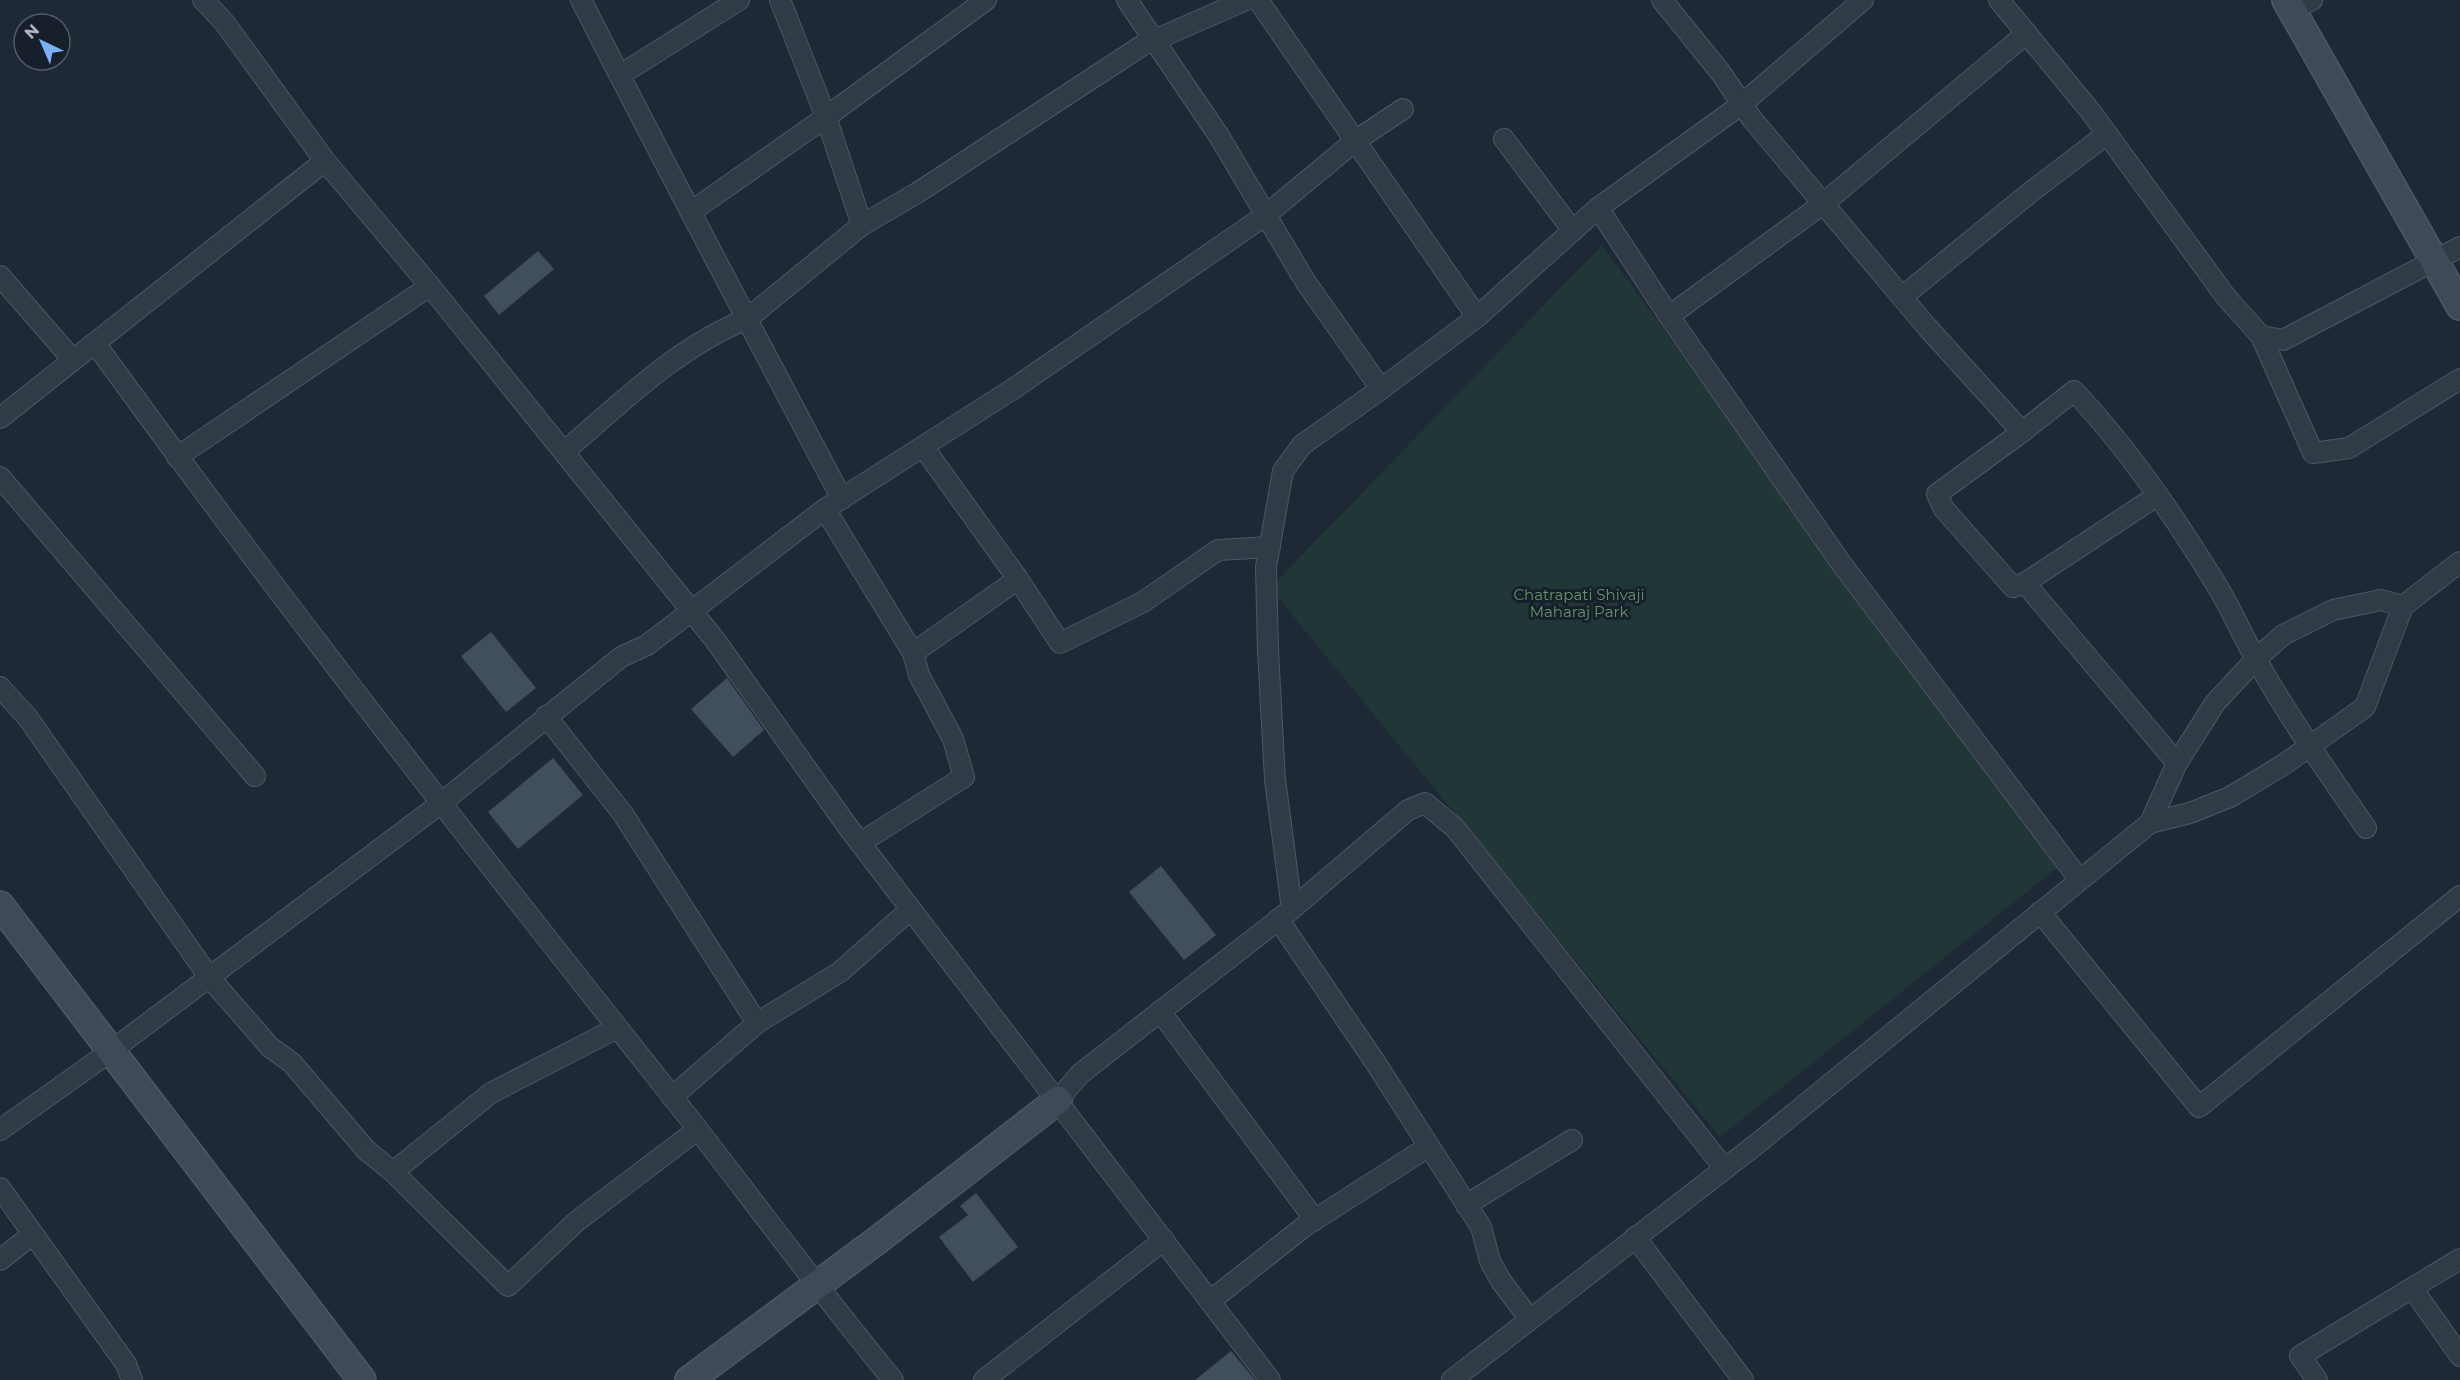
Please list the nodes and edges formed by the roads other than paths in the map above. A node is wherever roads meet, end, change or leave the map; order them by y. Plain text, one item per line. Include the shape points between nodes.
1 (203, 0) edge
2 (217, 0) edge
3 (581, 0) edge
4 (739, 0) edge
5 (780, 0) edge
6 (986, 0) edge
7 (1126, 0) edge
8 (1246, 0) edge
9 (1258, 0) edge
10 (1863, 0) edge
11 (1999, 0) edge
12 (2297, 3) edge
13 (1673, 4) edge
14 (224, 22) junction
15 (2026, 33) junction
16 (1154, 40) junction
17 (620, 75) junction
18 (1742, 104) junction
19 (1402, 109) dead end
20 (826, 117) junction
21 (2107, 135) junction
22 (1504, 139) dead end
23 (1356, 141) junction
24 (325, 161) junction
25 (1824, 203) junction
26 (1598, 208) junction
27 (692, 211) junction
28 (1266, 216) junction
29 (862, 225) junction
30 (1573, 231) junction
31 (2460, 247) edge
32 (2434, 262) junction
33 (0, 276) edge
34 (430, 286) junction
35 (1902, 297) junction
36 (2460, 306) edge
37 (1669, 316) junction
38 (1477, 317) junction
39 (747, 319) junction
40 (2260, 336) junction
41 (94, 343) junction
42 (73, 360) junction
43 (2460, 379) edge
44 (1381, 389) junction
45 (0, 418) edge
46 (2022, 432) junction
47 (924, 448) junction
48 (564, 452) junction
49 (177, 457) junction
50 (0, 477) edge
51 (2158, 495) junction
52 (834, 504) junction
53 (1270, 547) junction
54 (2460, 562) edge
55 (1018, 579) junction
56 (2025, 582) junction
57 (2403, 606) junction
58 (693, 611) junction
59 (913, 653) junction
60 (2256, 659) junction
61 (0, 687) edge
62 (546, 716) junction
63 (2309, 747) junction
64 (2177, 763) junction
65 (255, 776) dead end
66 (440, 804) junction
67 (2150, 824) junction
68 (2366, 828) dead end
69 (860, 843) junction
70 (2079, 879) junction
71 (2460, 896) edge
72 (0, 905) edge
73 (911, 909) junction
74 (2040, 912) junction
75 (1285, 914) junction
76 (209, 977) junction
77 (1160, 1011) junction
78 (757, 1023) junction
79 (616, 1028) junction
80 (111, 1051) junction
81 (672, 1097) junction
82 (1058, 1100) junction
83 (0, 1130) edge
84 (697, 1130) junction
85 (1572, 1140) dead end
86 (1428, 1147) junction
87 (1725, 1169) junction
88 (393, 1172) junction
89 (0, 1188) edge
90 (1466, 1205) junction
91 (1315, 1220) junction
92 (33, 1234) junction
93 (1635, 1237) junction
94 (1164, 1240) junction
95 (2460, 1259) edge
96 (0, 1260) edge
97 (815, 1286) junction
98 (2412, 1288) junction
99 (1210, 1301) junction
100 (1529, 1318) junction
101 (2460, 1356) edge
102 (128, 1379) edge
103 (362, 1380) edge
104 (689, 1380) edge
105 (893, 1380) edge
106 (984, 1380) edge
107 (1270, 1380) edge
108 (1452, 1380) edge
109 (1743, 1380) edge
110 (2317, 1380) edge

1 - 14 street
2 - 14 street
3 - 17 street
4 - 17 street
5 - 20 street
6 - 20 street
7 - 16 street
8 - 16 street
9 - 23 street
10 - 18 street
11 - 15 street
12 - 32 street
13 - 18 street
14 - 24 street
15 - 21 street
15 - 25 street
16 - 28 street via 1219,136
16 - 29 street
17 - 27 street
18 - 25 street
18 - 26 street
19 - 23 street
20 - 27 street
20 - 29 street
21 - 35 street
21 - 40 street via 2226,297
22 - 30 street
23 - 28 street
23 - 38 street
24 - 34 street
24 - 41 street
25 - 35 street
25 - 37 street
26 - 30 street
26 - 37 street
27 - 39 street
28 - 44 street via 1305,281
28 - 47 street
29 - 39 street
30 - 38 street
31 - 32 street
32 - 36 street
32 - 40 street via 2283,340
33 - 42 street
34 - 48 street
34 - 49 street
35 - 46 street
37 - 70 street via 1841,562
38 - 44 street
39 - 48 street via 724,328 665,366
39 - 52 street
40 - 43 street via 2313,453 2349,448
41 - 42 street
41 - 49 street
42 - 45 street
44 - 53 street via 1302,445 1283,471
46 - 51 street via 2074,391
46 - 56 street via 1937,494 1944,509 2013,587
47 - 52 street
47 - 55 street
48 - 58 street
49 - 66 street
50 - 65 street
51 - 56 street
51 - 60 street via 2215,582
52 - 58 street
52 - 59 street
53 - 55 street via 1218,549 1143,602 1060,643
53 - 75 street via 1266,567 1268,651
54 - 57 street
55 - 59 street
56 - 64 street
57 - 60 street via 2382,600 2333,610 2283,635
57 - 63 street via 2365,707
58 - 62 street via 646,645 621,657
58 - 69 street
59 - 69 street via 919,675 953,739 964,777
60 - 63 street
60 - 64 street via 2215,703
61 - 76 street via 28,718
62 - 66 street
62 - 78 street via 623,813
63 - 67 street via 2230,797
63 - 68 street
64 - 67 street
66 - 76 street
66 - 79 street
67 - 70 street
69 - 73 street
70 - 74 street
71 - 74 street via 2199,1107
72 - 80 street
73 - 78 street via 840,972
73 - 82 street
74 - 87 street
75 - 77 street
75 - 86 street
75 - 87 street via 1408,810 1425,803 1455,828
76 - 80 street
76 - 88 street via 270,1047 292,1063 366,1150
77 - 82 street via 1080,1074
77 - 91 street
78 - 81 street
79 - 81 street
79 - 88 street via 491,1093
80 - 83 street
80 - 103 street
81 - 84 street
82 - 94 street
82 - 97 street
84 - 88 street via 578,1221 508,1286
84 - 97 street
85 - 90 street
86 - 90 street
86 - 91 street
87 - 93 street
89 - 92 street
90 - 100 street via 1481,1227 1490,1261 1501,1281
91 - 99 street
92 - 96 street
92 - 102 street via 126,1364
93 - 100 street
93 - 109 street
94 - 99 street
94 - 106 street
95 - 98 street
97 - 104 street
97 - 105 street
98 - 101 street
98 - 110 street via 2300,1356
99 - 107 street
100 - 108 street

